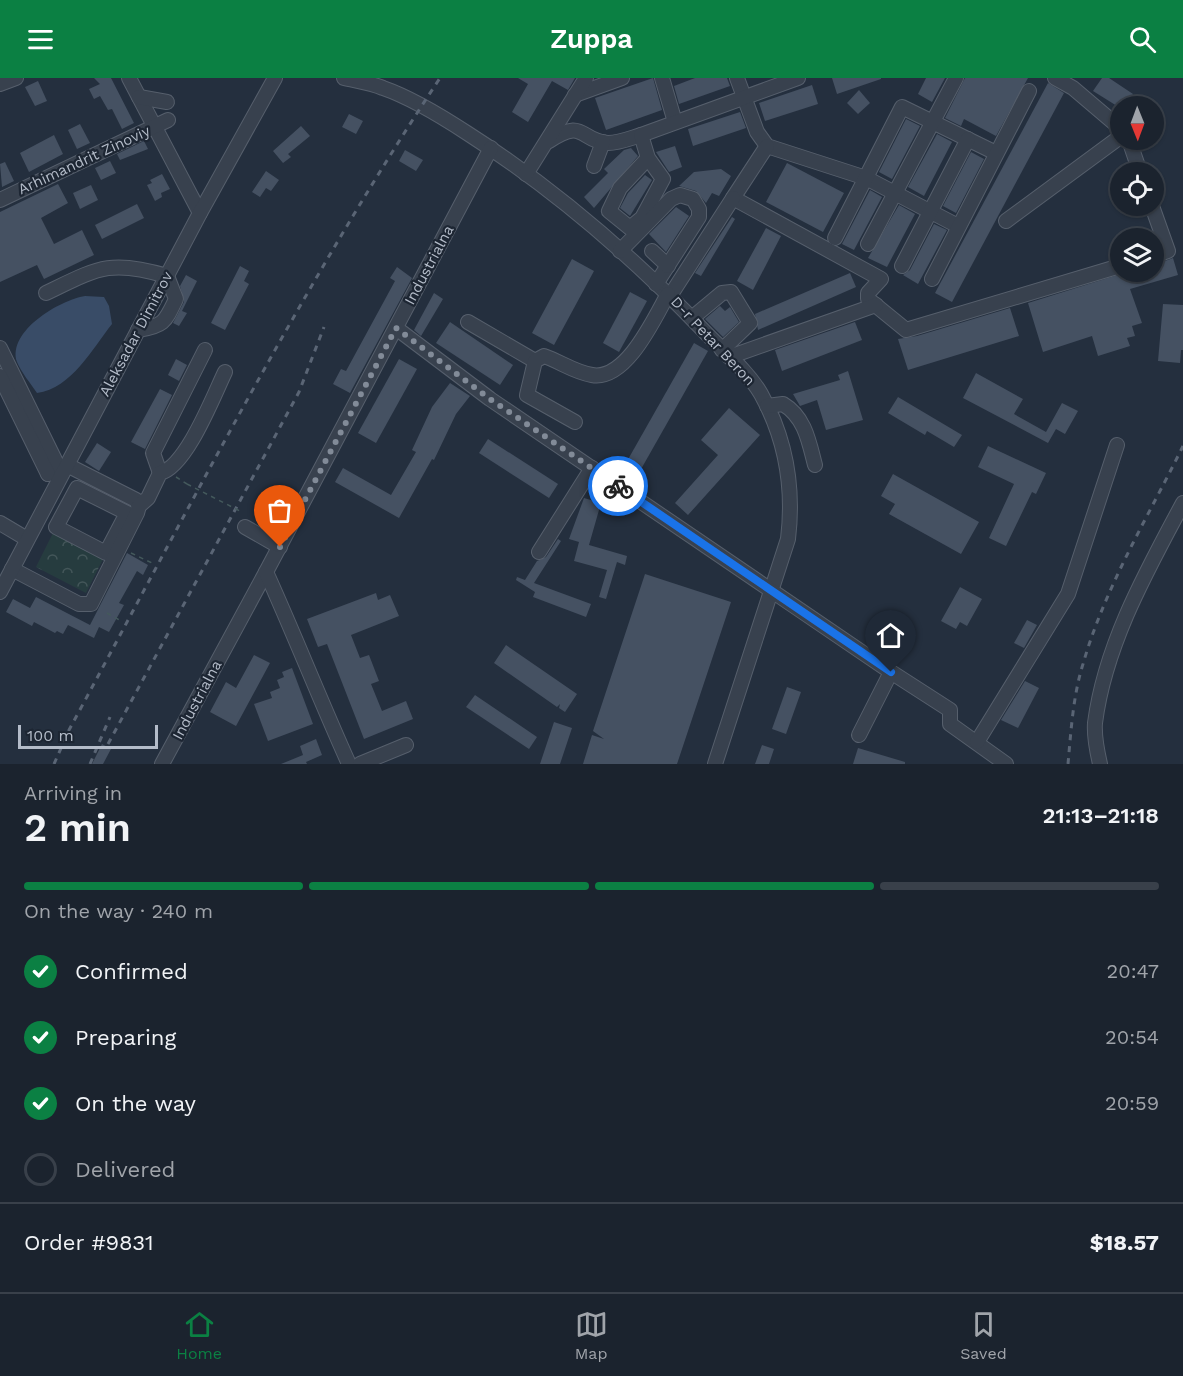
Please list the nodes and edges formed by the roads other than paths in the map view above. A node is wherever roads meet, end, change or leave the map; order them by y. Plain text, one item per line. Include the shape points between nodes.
1 (16, 78) edge
2 (129, 78) edge
3 (275, 78) edge
4 (344, 78) edge
5 (394, 78) edge
6 (586, 78) edge
7 (622, 78) edge
8 (662, 78) edge
9 (737, 78) edge
10 (798, 78) edge
11 (956, 78) edge
12 (1055, 78) edge
13 (0, 84) edge
14 (381, 87) junction
15 (1029, 91) dead end
16 (575, 95) junction
17 (139, 97) junction
18 (745, 98) junction
19 (167, 102) dead end
20 (1110, 119) edge
21 (168, 120) dead end
22 (675, 122) junction
23 (933, 122) junction
24 (153, 127) junction
25 (641, 135) junction
26 (968, 139) junction
27 (603, 142) junction
28 (545, 144) junction
29 (1110, 144) edge
30 (767, 146) junction
31 (490, 148) junction
32 (996, 153) junction
33 (648, 158) junction
34 (594, 166) dead end
35 (526, 174) junction
36 (866, 178) junction
37 (895, 193) junction
38 (733, 198) junction
39 (0, 200) edge
40 (930, 212) junction
41 (200, 213) junction
42 (1006, 221) dead end
43 (958, 226) junction
44 (835, 238) dead end
45 (1164, 240) edge
46 (868, 244) dead end
47 (620, 251) junction
48 (652, 251) dead end
49 (1164, 252) edge
50 (668, 266) junction
51 (902, 266) dead end
52 (1110, 269) edge
53 (167, 276) junction
54 (932, 279) dead end
55 (656, 284) junction
56 (46, 293) dead end
57 (669, 295) junction
58 (872, 302) junction
59 (692, 318) junction
60 (468, 322) dead end
61 (396, 328) junction
62 (138, 330) junction
63 (0, 348) edge
64 (205, 350) dead end
65 (725, 353) junction
66 (535, 360) junction
67 (225, 372) dead end
68 (0, 376) edge
69 (767, 406) junction
70 (574, 422) dead end
71 (1117, 445) dead end
72 (67, 465) junction
73 (815, 465) dead end
74 (592, 468) junction
75 (160, 473) junction
76 (1183, 503) edge
77 (139, 506) junction
78 (0, 523) edge
79 (56, 527) joint
80 (245, 527) dead end
81 (27, 539) junction
82 (280, 547) junction
83 (539, 552) dead end
84 (12, 569) junction
85 (266, 572) junction
86 (0, 592) edge
87 (773, 593) junction
88 (891, 672) junction
89 (859, 735) dead end
90 (977, 742) junction
91 (406, 745) dead end
92 (162, 764) edge
93 (349, 764) edge
94 (360, 764) edge
95 (715, 764) edge
96 (1006, 764) edge
97 (1100, 764) edge

1 - 13 street
2 - 17 street
3 - 41 street, Aleksadar Dimitrov
4 - 14 street, D-r Petar Beron
5 - 14 street
6 - 16 street
7 - 16 street
8 - 22 street
9 - 18 street
10 - 18 street
11 - 23 street
12 - 20 street
14 - 31 street, D-r Petar Beron via 441,116
15 - 32 street
16 - 28 street
17 - 19 street
17 - 24 street
18 - 22 street
18 - 30 street via 757,132
21 - 24 street, Arhimandrit Zinoviy
22 - 25 street
23 - 26 street
23 - 36 street via 903,106
23 - 37 street
24 - 39 street, Arhimandrit Zinoviy
24 - 41 street
25 - 27 street
25 - 33 street
26 - 32 street
26 - 40 street
27 - 28 street via 575,130
27 - 34 street
28 - 35 street
29 - 42 street
30 - 36 street
30 - 38 street
31 - 35 street, D-r Petar Beron
31 - 61 street, Industrialna
32 - 43 street
33 - 33 street via 620,188 609,212 630,228 642,218 663,179
35 - 47 street, D-r Petar Beron
36 - 37 street
36 - 44 street
37 - 40 street
37 - 46 street
38 - 57 street
38 - 58 street via 881,279 868,293
40 - 43 street
40 - 51 street
41 - 53 street, Aleksadar Dimitrov
43 - 54 street
45 - 49 street via 1168,251
47 - 50 street via 671,199 688,196 696,202 699,217
47 - 55 street, D-r Petar Beron
48 - 50 street
50 - 55 street
52 - 58 street via 906,330
53 - 56 street via 136,267 99,268
53 - 62 street, Aleksadar Dimitrov
53 - 62 street via 176,299 166,319 159,327
55 - 57 street, D-r Petar Beron
57 - 59 street, D-r Petar Beron
57 - 66 street via 641,341 609,374 595,376 572,371 544,356
58 - 65 street
59 - 65 street, D-r Petar Beron
59 - 65 street via 722,293 731,292 750,323
60 - 66 street
61 - 74 street via 490,399
61 - 82 street, Industrialna
62 - 72 street, Aleksadar Dimitrov
63 - 68 street via 56,462 48,474
64 - 75 street via 153,453
65 - 69 street, D-r Petar Beron via 756,386
66 - 70 street via 526,395
67 - 75 street via 181,459
69 - 73 street via 783,404 797,414
69 - 87 street, D-r Petar Beron via 789,472 791,504 788,539
71 - 90 street via 1068,594
72 - 77 street via 136,500
72 - 81 street, Aleksadar Dimitrov
74 - 83 street
74 - 87 street
75 - 77 street via 148,498
76 - 97 street via 1126,617 1106,678 1095,725
77 - 84 street via 88,606
78 - 81 street
79 - 79 street via 106,553 126,513 77,488
80 - 82 street
81 - 84 street, Aleksadar Dimitrov
82 - 85 street, Industrialna
84 - 86 street, Aleksadar Dimitrov
85 - 92 street, Industrialna
85 - 93 street
87 - 88 street
87 - 95 street, D-r Petar Beron
88 - 89 street
88 - 90 street via 950,710 950,724
90 - 96 street
91 - 94 street

